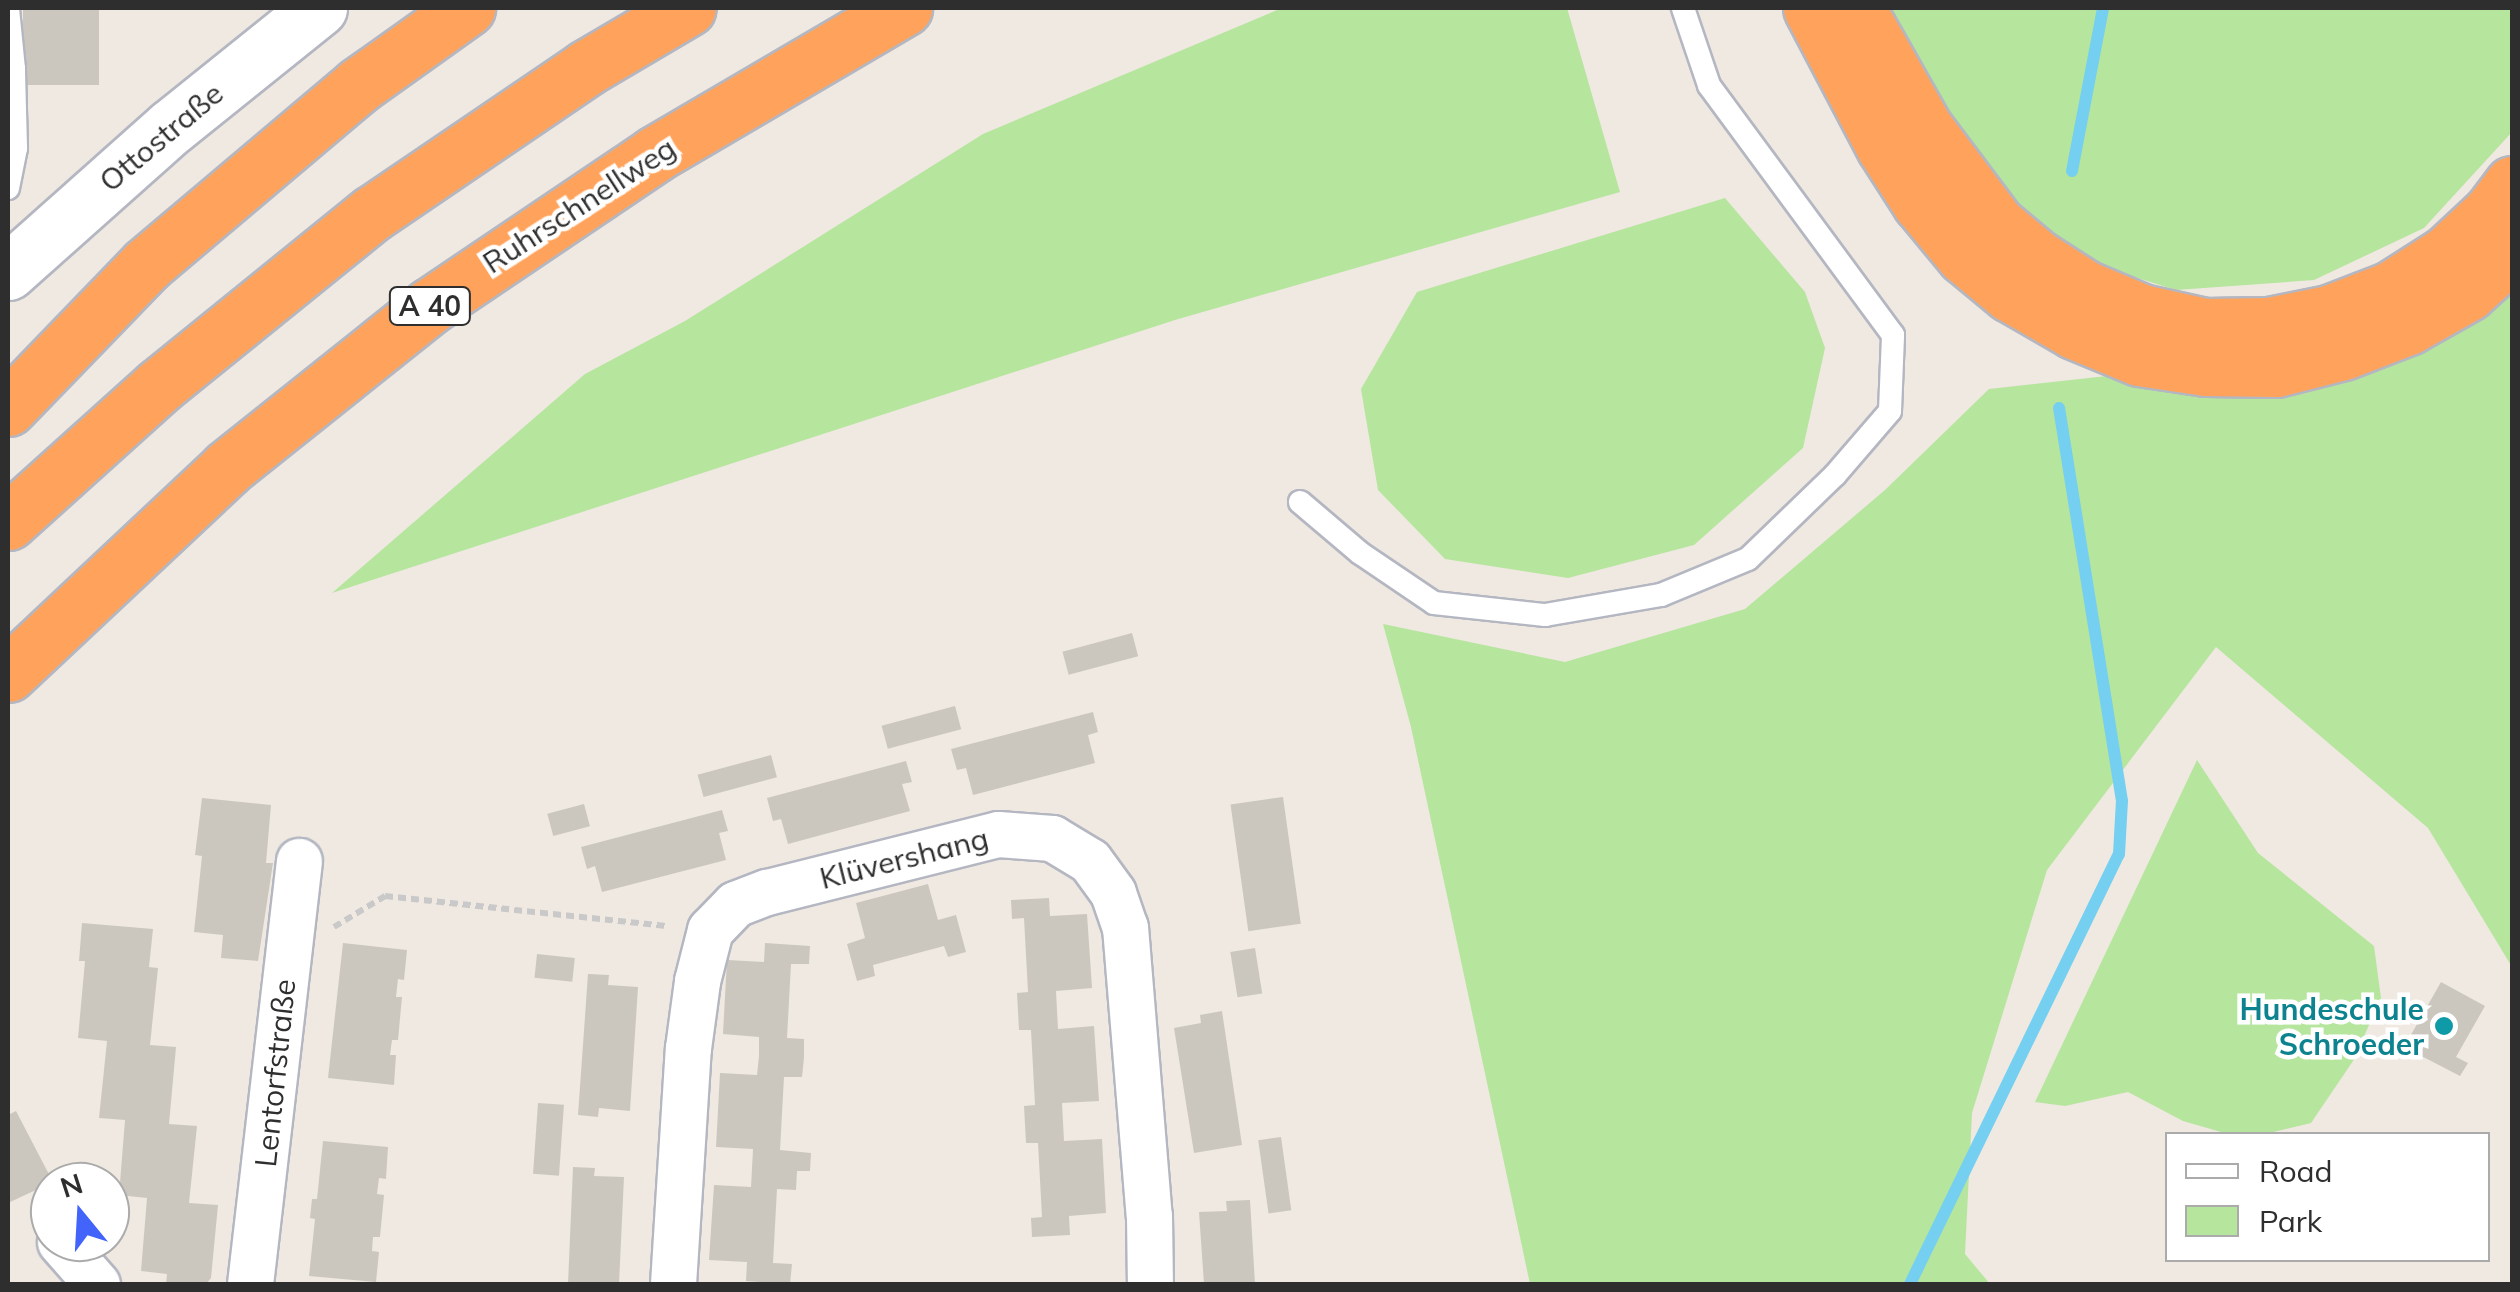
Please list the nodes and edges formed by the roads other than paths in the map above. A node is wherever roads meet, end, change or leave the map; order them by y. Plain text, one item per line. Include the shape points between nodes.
1 (8, 8) edge
2 (319, 8) edge
3 (467, 8) edge
4 (688, 8) edge
5 (904, 8) edge
6 (1682, 8) edge
7 (1811, 8) edge
8 (1857, 8) edge
9 (11, 70) edge
10 (2512, 184) edge
11 (8, 188) edge
12 (2512, 253) edge
13 (8, 272) edge
14 (8, 408) edge
15 (1300, 502) dead end
16 (8, 522) edge
17 (8, 674) edge
18 (299, 861) dead end
19 (78, 1262) edge
20 (97, 1284) edge
21 (250, 1284) edge
22 (673, 1284) edge
23 (1150, 1284) edge

1 - 9 lane
2 - 13 street, Ottostraße via 171,127
3 - 14 highway via 359,85 146,265
4 - 16 highway via 586,68 373,214 159,386
5 - 17 highway, Ruhrschnellweg / A 40 via 655,154 430,306 226,468
6 - 15 lane via 1709,85 1894,336 1890,411 1748,559 1660,595 1545,615 1434,603
7 - 12 highway via 1884,147 1964,256 2010,294 2139,358 2276,369 2343,352 2408,327 2468,293
8 - 10 highway via 1925,128 1998,224 2085,288 2142,312 2206,326 2269,326 2328,313 2391,289 2446,253
9 - 11 lane via 16,148
18 - 21 street, Lentorfstraße
19 - 20 street
22 - 23 street, Klüvershang via 688,1048 710,930 734,904 767,892 998,834 1052,838 1090,861 1113,892 1125,927

